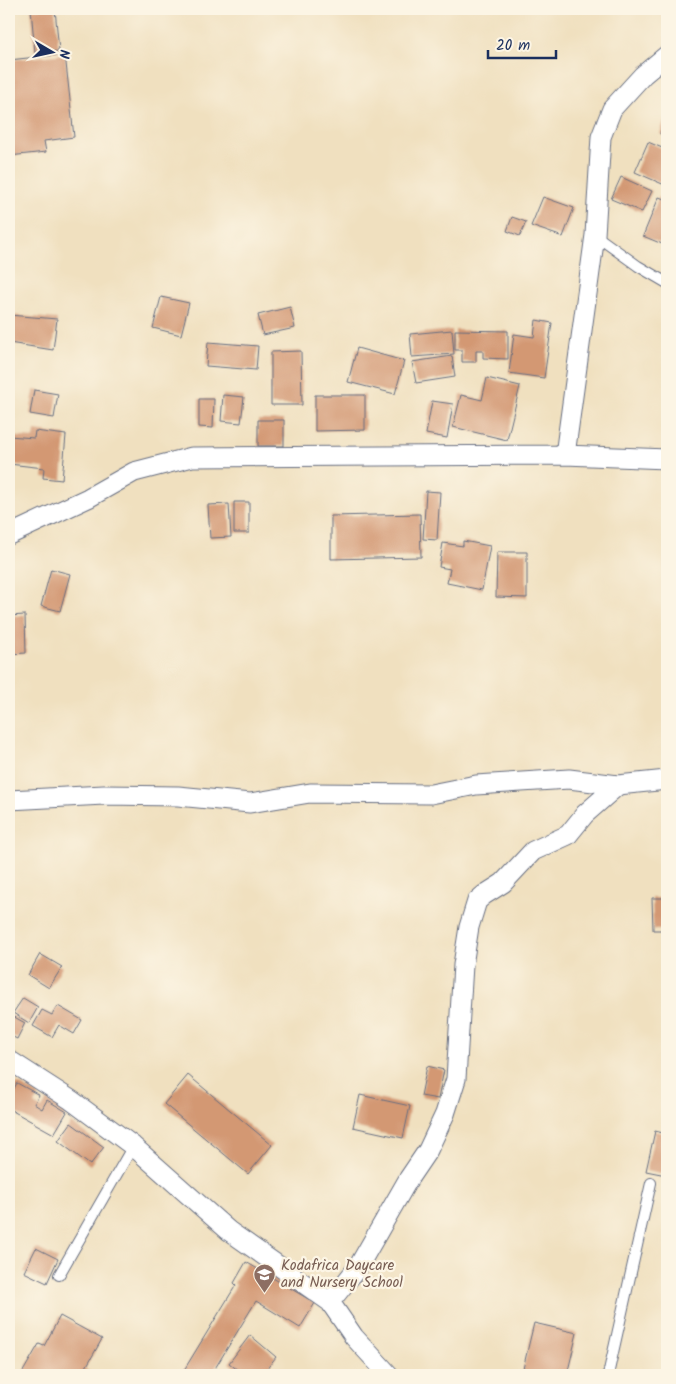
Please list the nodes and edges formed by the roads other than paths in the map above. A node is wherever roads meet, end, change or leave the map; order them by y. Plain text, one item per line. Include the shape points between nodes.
1 (667, 55) edge
2 (595, 234) junction
3 (667, 283) edge
4 (566, 455) junction
5 (667, 459) edge
6 (9, 536) edge
7 (667, 780) edge
8 (618, 785) junction
9 (9, 800) edge
10 (9, 1060) edge
11 (133, 1146) junction
12 (651, 1183) dead end
13 (59, 1275) dead end
14 (330, 1302) junction
15 (389, 1375) edge
16 (608, 1375) edge

1 - 2 street via 643,75 612,109 602,137
2 - 3 lane
2 - 4 street
4 - 5 street
4 - 6 street via 192,458 134,472
7 - 8 street
8 - 9 street via 569,780 476,786 431,794 310,793 250,803 178,796 104,795
8 - 14 street via 584,814 568,835 533,851 502,884 477,901 463,965 456,1079 445,1114 428,1150 358,1267
10 - 11 street
11 - 13 lane
11 - 14 street via 229,1231
12 - 16 lane
14 - 15 street via 354,1337

